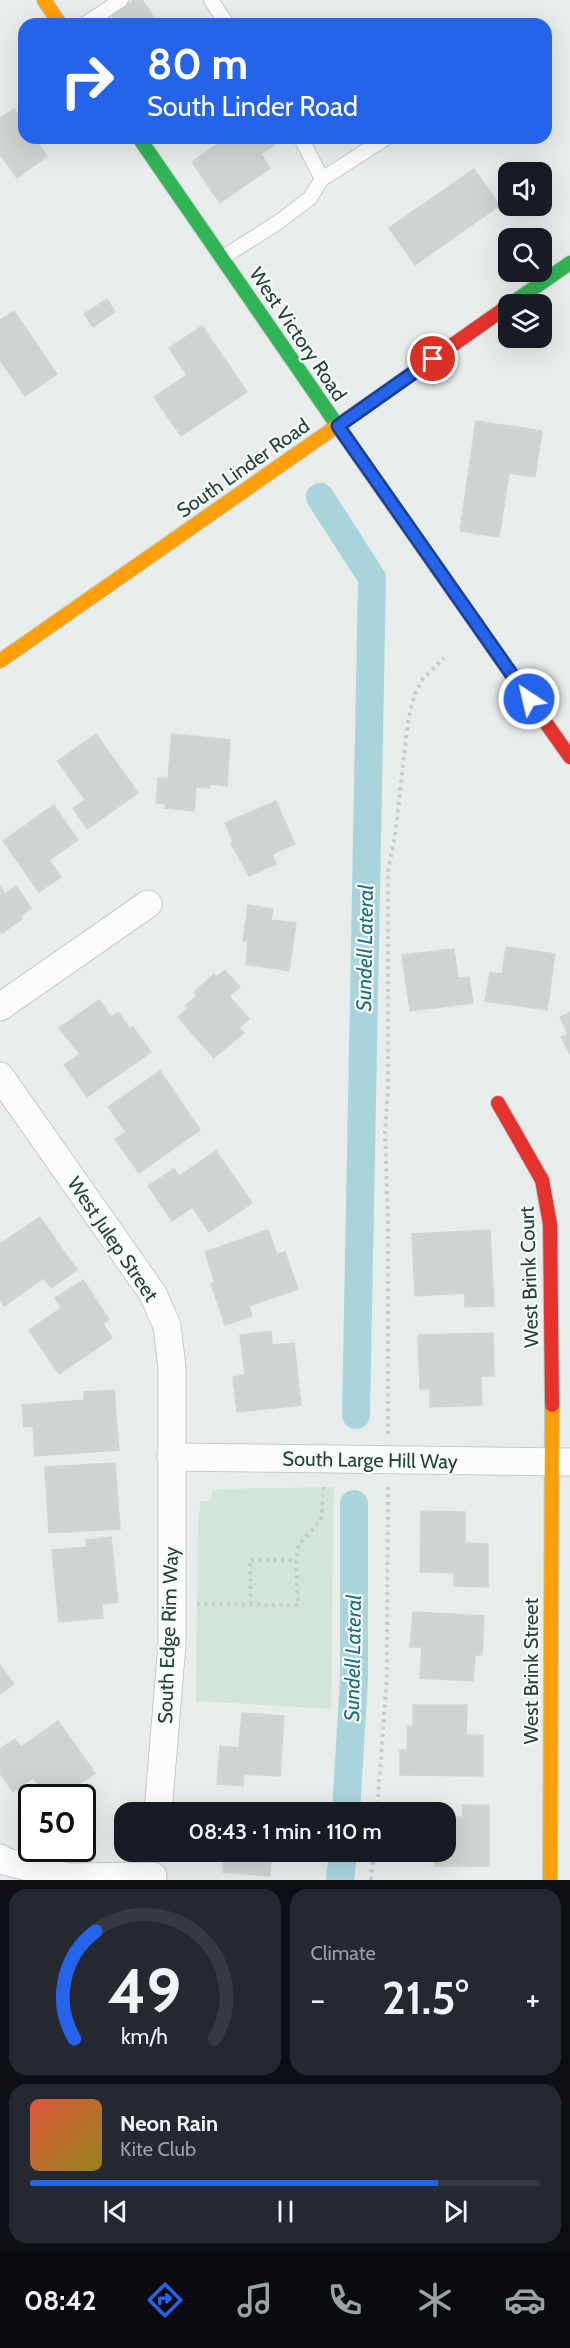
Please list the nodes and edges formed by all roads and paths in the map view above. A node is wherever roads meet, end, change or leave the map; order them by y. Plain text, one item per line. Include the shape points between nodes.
1 (44, 0) edge
2 (121, 0) edge
3 (211, 0) edge
4 (56, 18) edge
5 (95, 18) edge
6 (223, 18) edge
7 (143, 144) edge
8 (304, 144) edge
9 (377, 144) edge
10 (322, 179) junction
11 (222, 258) junction
12 (570, 263) edge
13 (526, 294) edge
14 (498, 313) edge
15 (338, 426) junction
16 (444, 658) dead end
17 (0, 661) edge
18 (570, 757) edge
19 (148, 903) dead end
20 (0, 1007) edge
21 (0, 1076) edge
22 (498, 1103) dead end
23 (171, 1457) junction
24 (388, 1460) junction
25 (561, 1462) edge
26 (324, 1483) dead end
27 (296, 1560) junction
28 (194, 1604) dead end
29 (251, 1604) junction
30 (159, 1802) edge
31 (378, 1802) edge
32 (0, 1858) edge
33 (373, 1862) edge
34 (154, 1869) edge
35 (371, 1880) edge
36 (550, 1880) edge

1 - 4 street
2 - 5 lane
3 - 6 lane
7 - 11 street, West Victory Road
8 - 10 lane
9 - 10 lane
10 - 11 lane via 310,198
11 - 15 street, West Victory Road
12 - 13 street, South Linder Road
14 - 15 street, South Linder Road
15 - 17 street, South Linder Road
15 - 18 street, West Victory Road
16 - 24 path via 415,693 388,871
19 - 20 street
21 - 23 street, West Julep Street via 153,1294 167,1326 172,1368
22 - 25 street, West Brink Court via 543,1180 550,1224
23 - 24 street, South Large Hill Way
23 - 30 street, South Edge Rim Way via 172,1644
24 - 25 street, South Large Hill Way
24 - 31 path via 387,1675
25 - 36 street, West Brink Street
26 - 27 path via 321,1520 299,1544
27 - 29 path via 250,1560
27 - 29 path via 298,1605
28 - 29 path
32 - 34 street via 68,1877
33 - 35 path

